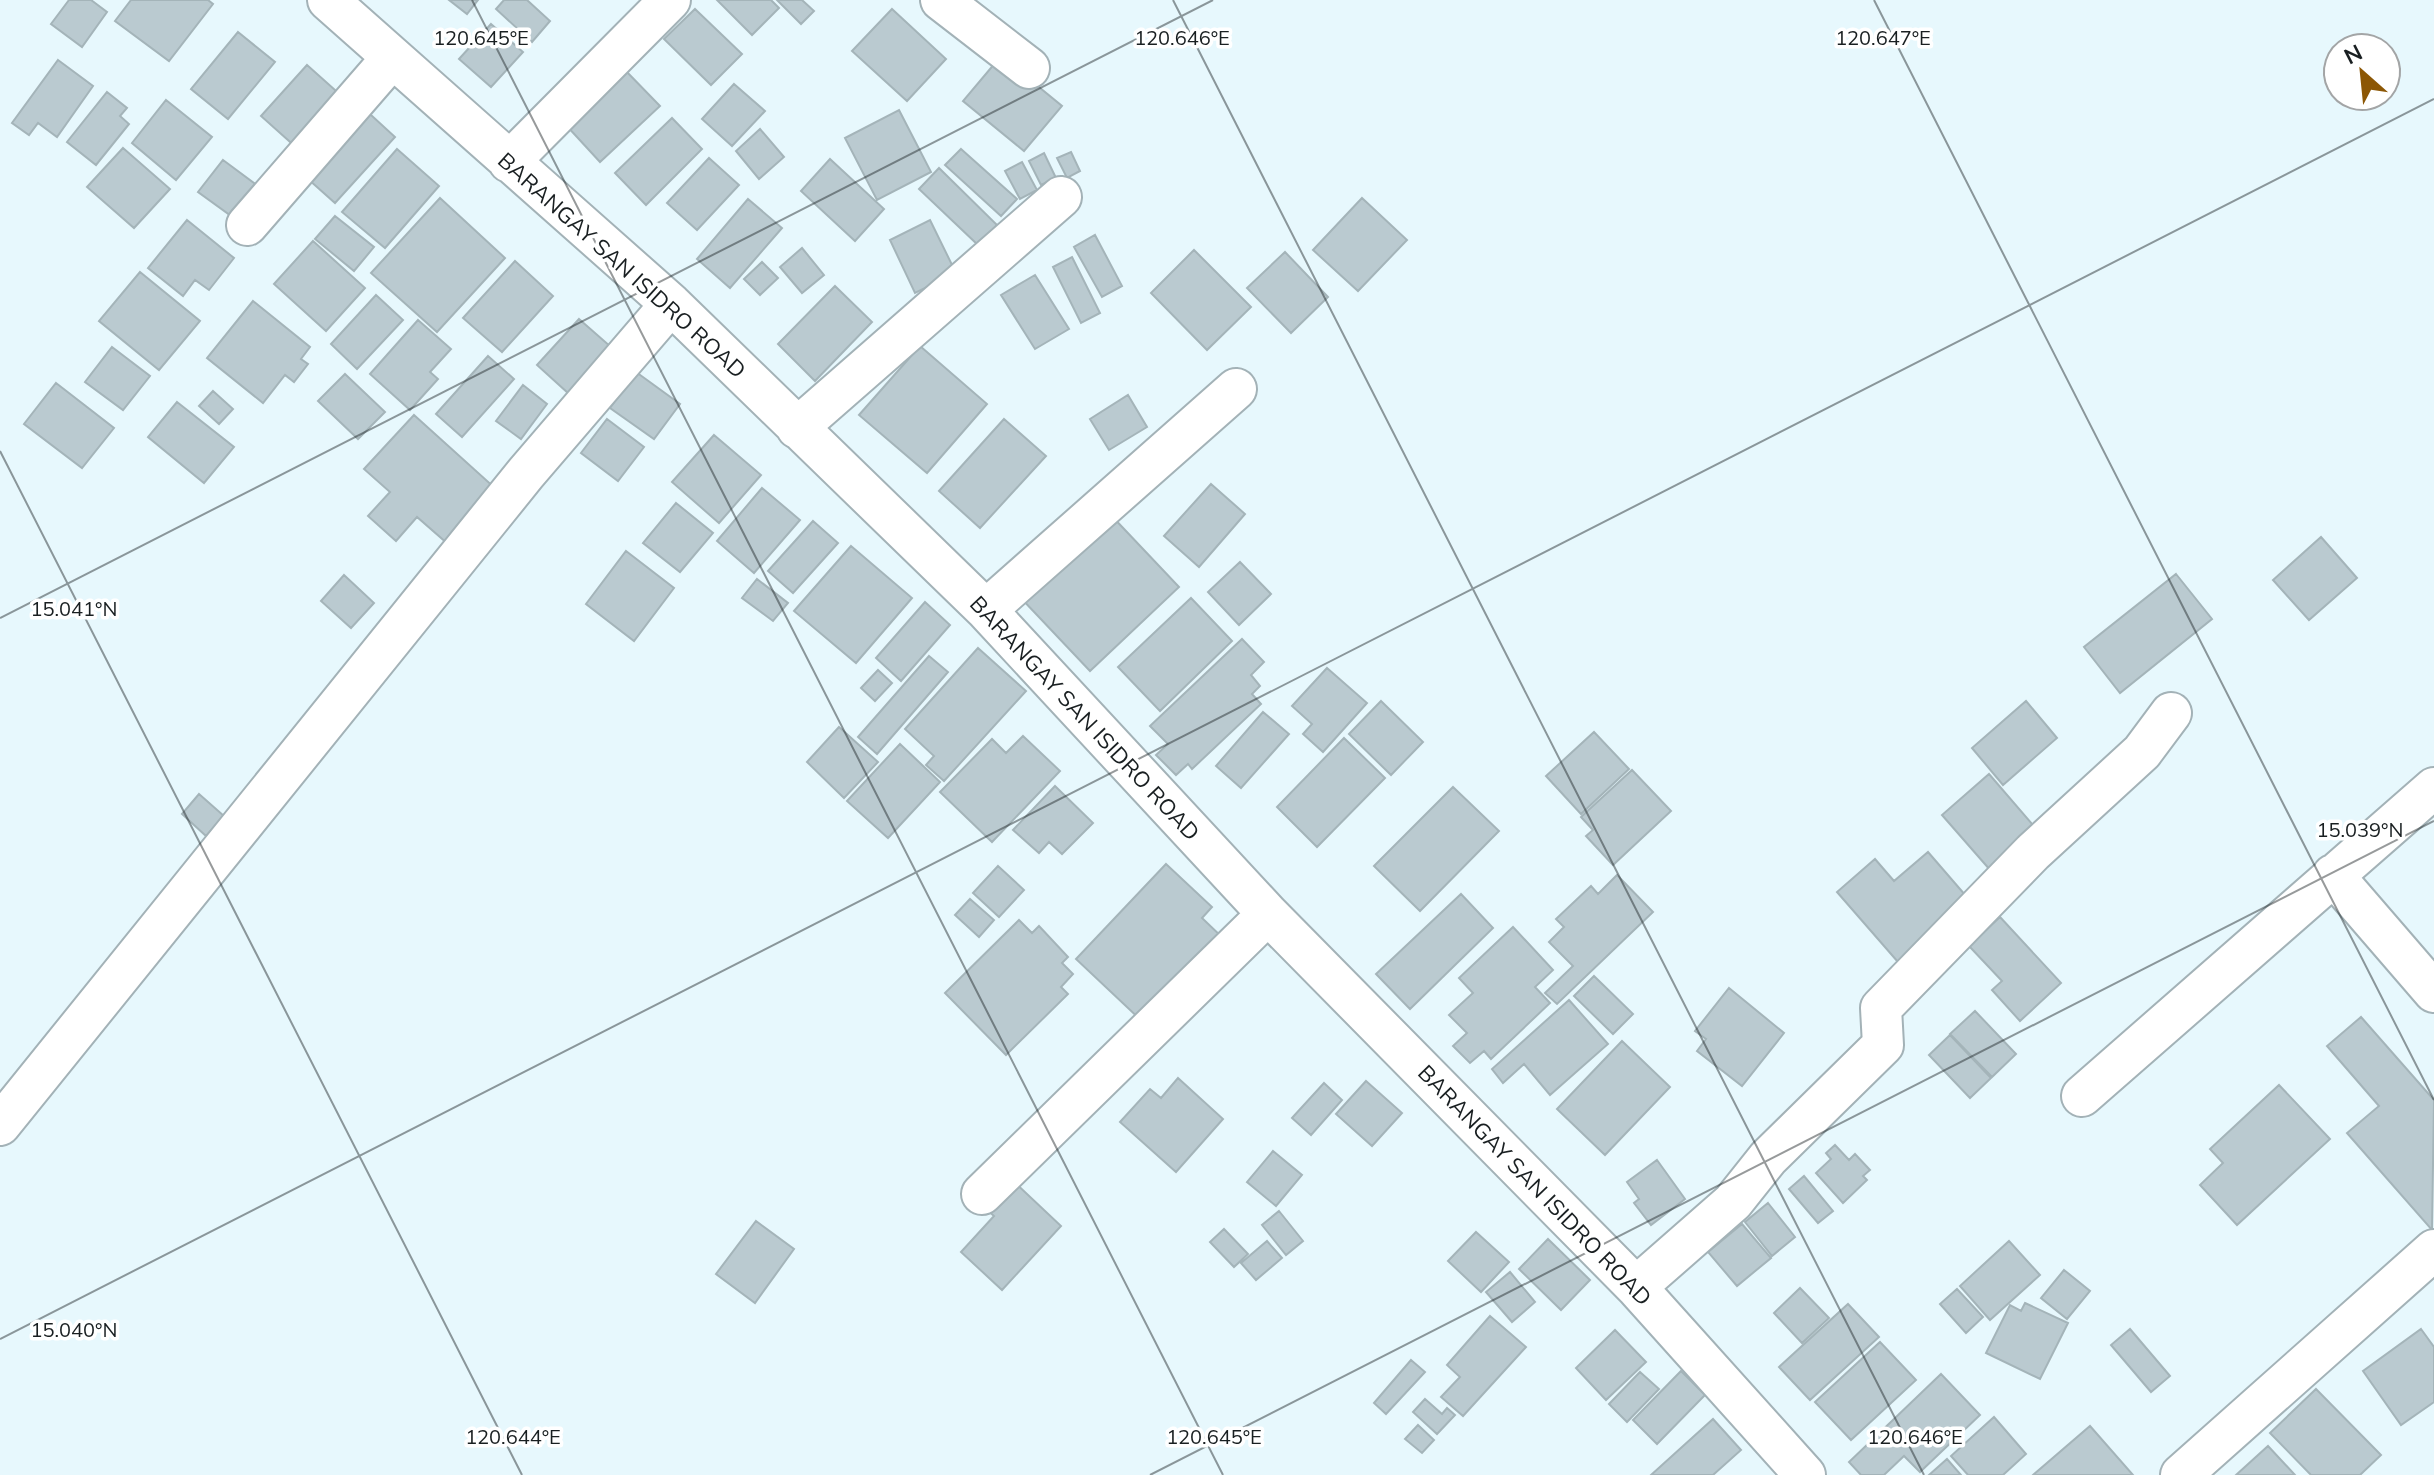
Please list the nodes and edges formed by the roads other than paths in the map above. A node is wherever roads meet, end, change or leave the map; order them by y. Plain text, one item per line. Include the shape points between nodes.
1 (328, 0) edge
2 (670, 0) edge
3 (941, 0) edge
4 (392, 58) junction
5 (1029, 68) dead end
6 (509, 162) junction
7 (1061, 197) dead end
8 (247, 225) dead end
9 (671, 304) junction
10 (1236, 389) dead end
11 (797, 428) junction
12 (986, 610) junction
13 (2171, 713) dead end
14 (2434, 788) edge
15 (2333, 875) junction
16 (1268, 914) junction
17 (2434, 992) edge
18 (2082, 1096) dead end
19 (0, 1125) edge
20 (982, 1194) dead end
21 (2434, 1250) edge
22 (1636, 1287) junction
23 (1805, 1475) edge
24 (2181, 1475) edge

1 - 4 street, BARANGAY SAN ISIDRO ROAD
2 - 6 street
3 - 5 street
4 - 6 street, BARANGAY SAN ISIDRO ROAD
4 - 8 street
6 - 9 street, BARANGAY SAN ISIDRO ROAD
7 - 11 street
9 - 11 street, BARANGAY SAN ISIDRO ROAD
9 - 19 street via 526,473
10 - 12 street
11 - 12 street, BARANGAY SAN ISIDRO ROAD
12 - 16 street, BARANGAY SAN ISIDRO ROAD
13 - 22 street via 2131,763 2033,852 1881,1008 1883,1045 1768,1158 1733,1202
14 - 15 street
15 - 17 street
15 - 18 street
16 - 20 street
16 - 22 street, BARANGAY SAN ISIDRO ROAD
21 - 24 street
22 - 23 street, BARANGAY SAN ISIDRO ROAD

